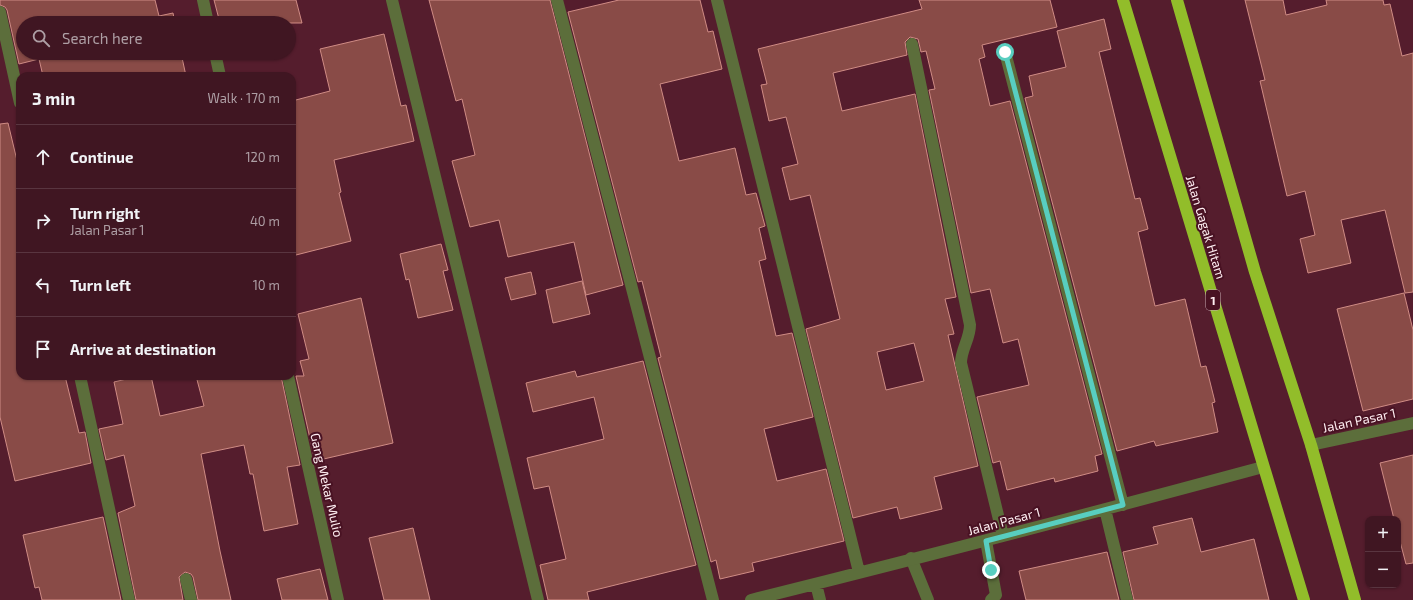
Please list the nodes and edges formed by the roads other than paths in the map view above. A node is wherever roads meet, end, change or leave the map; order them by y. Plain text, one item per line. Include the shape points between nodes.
1 (203, 0) edge
2 (392, 0) edge
3 (557, 0) edge
4 (717, 0) edge
5 (1123, 0) edge
6 (1177, 0) edge
7 (0, 12) edge
8 (206, 16) edge
9 (912, 44) dead end
10 (1005, 52) dead end
11 (217, 60) edge
12 (219, 72) edge
13 (16, 85) edge
14 (81, 380) edge
15 (289, 380) edge
16 (1413, 423) edge
17 (1311, 445) junction
18 (1263, 467) junction
19 (1123, 505) junction
20 (1105, 509) junction
21 (1003, 536) junction
22 (986, 541) junction
23 (911, 558) junction
24 (859, 572) junction
25 (186, 579) dead end
26 (816, 584) junction
27 (129, 600) edge
28 (191, 600) edge
29 (338, 600) edge
30 (538, 600) edge
31 (713, 600) edge
32 (751, 600) edge
33 (820, 600) edge
34 (928, 600) edge
35 (991, 600) edge
36 (1127, 600) edge
37 (1304, 600) edge
38 (1355, 600) edge

1 - 8 street
2 - 30 street
3 - 31 street
4 - 24 street
5 - 18 highway, Jalan Gagak Hitam / 1
6 - 17 highway via 1255,272
7 - 13 street
9 - 21 street via 970,325 961,363
10 - 19 street
11 - 12 street
14 - 27 street
15 - 29 street, Gang Mekar Mulio
16 - 17 street, Jalan Pasar 1
17 - 38 highway
18 - 19 street, Jalan Pasar 1
18 - 37 highway, Jalan Gagak Hitam / 1
19 - 20 street, Jalan Pasar 1
20 - 21 street, Jalan Pasar 1
20 - 36 street
21 - 22 street, Jalan Pasar 1
22 - 23 street, Jalan Pasar 1
22 - 35 street via 996,595
23 - 24 street, Jalan Pasar 1
23 - 34 street
24 - 26 street, Jalan Pasar 1
25 - 28 street
26 - 32 street, Jalan Pasar 1
26 - 33 street

